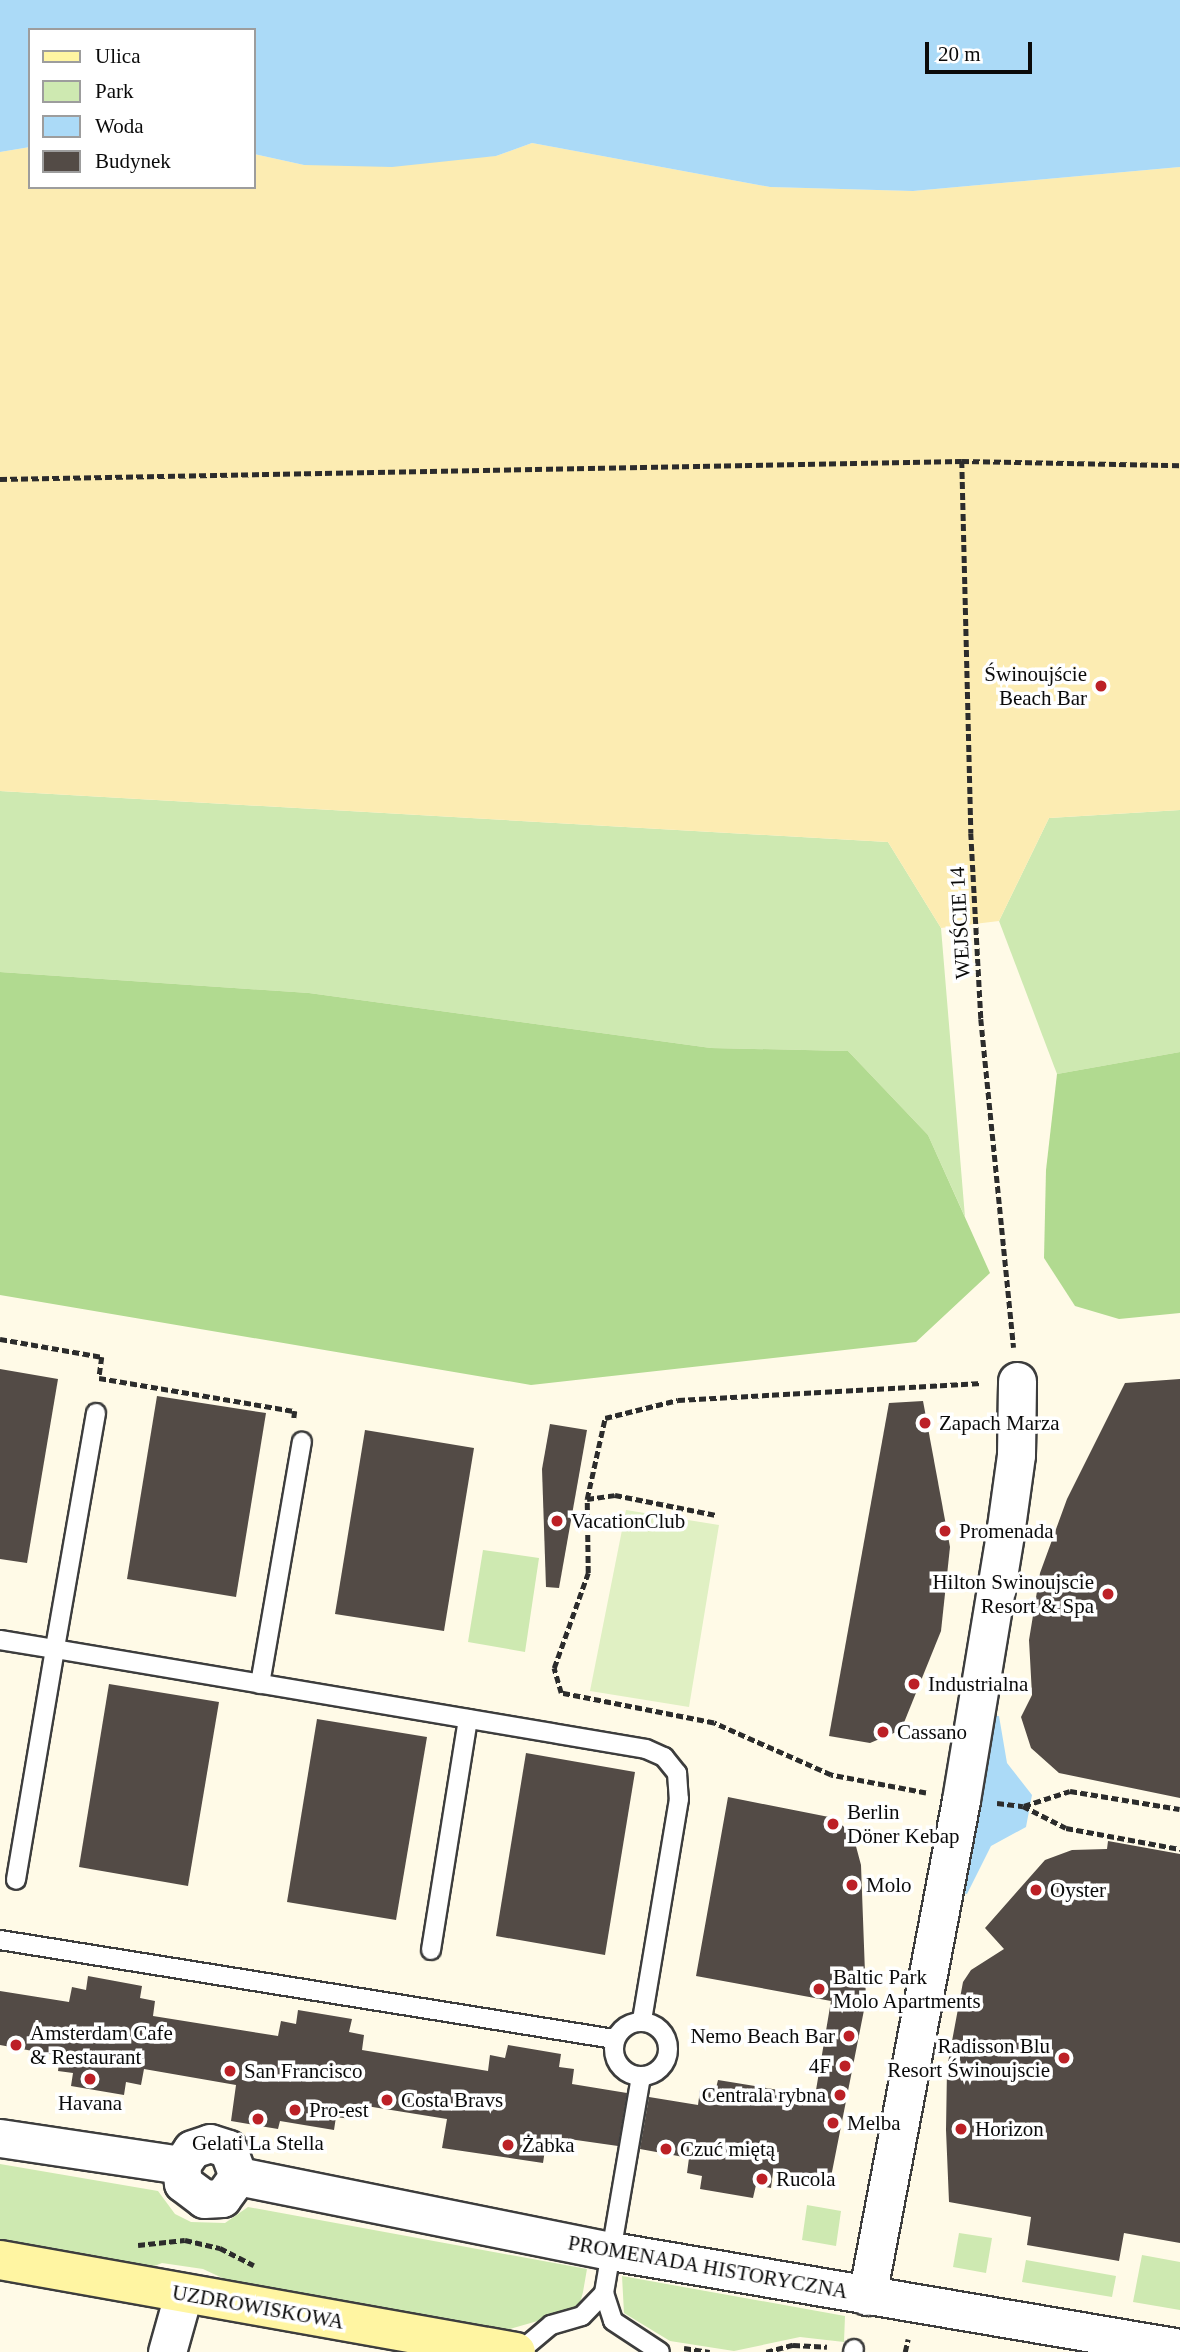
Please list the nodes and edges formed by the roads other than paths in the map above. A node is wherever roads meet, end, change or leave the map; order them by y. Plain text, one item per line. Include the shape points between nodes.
1 (1017, 1381) road end
2 (96, 1413) dead end
3 (302, 1442) dead end
4 (0, 1640) edge
5 (55, 1650) junction
6 (260, 1684) junction
7 (468, 1719) junction
8 (16, 1880) dead end
9 (0, 1940) edge
10 (431, 1950) dead end
11 (642, 2021) junction
12 (614, 2039) junction
13 (641, 2077) junction
14 (0, 2138) edge
15 (611, 2251) junction
16 (0, 2260) edge
17 (604, 2293) junction
18 (183, 2295) junction
19 (867, 2296) junction
20 (1180, 2348) edge
21 (167, 2352) edge
22 (517, 2352) edge
23 (660, 2352) edge

1 - 19 street via 1016,1455 961,1800
2 - 5 lane
3 - 6 lane
4 - 5 lane
5 - 6 lane
5 - 8 lane
6 - 7 lane
7 - 10 lane
7 - 11 lane via 646,1749 664,1757 677,1773 679,1799
9 - 12 lane
11 - 12 lane via 625,2026
11 - 13 lane via 660,2030 668,2049 660,2068
12 - 13 lane via 618,2065
13 - 15 lane
14 - 15 street, PROMENADA HISTORYCZNA via 181,2165 200,2144 220,2144 234,2157 238,2176
15 - 17 lane
15 - 19 street, PROMENADA HISTORYCZNA
16 - 18 street, UZDROWISKOWA
17 - 22 lane via 582,2316 551,2325
17 - 23 lane via 613,2320
18 - 21 street
18 - 22 street, UZDROWISKOWA
19 - 20 street, PROMENADA HISTORYCZNA

